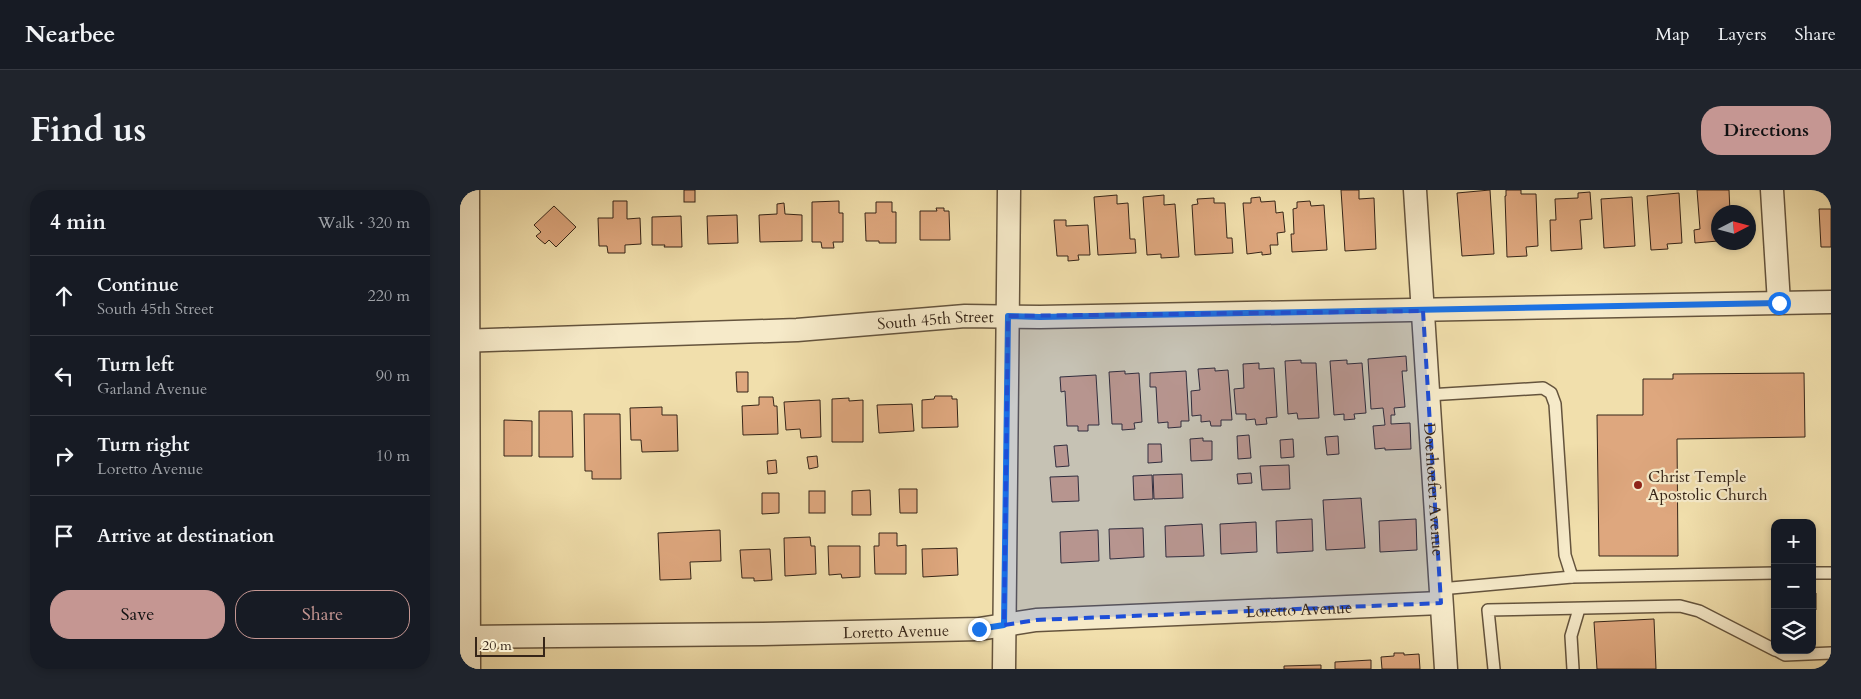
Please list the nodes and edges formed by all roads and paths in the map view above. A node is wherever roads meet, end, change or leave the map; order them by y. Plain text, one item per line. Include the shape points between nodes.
1 (468, 190) edge
2 (1009, 190) edge
3 (1415, 190) edge
4 (1772, 190) edge
5 (1831, 302) edge
6 (1779, 303) junction
7 (1423, 310) junction
8 (1008, 316) junction
9 (464, 341) edge
10 (1428, 395) junction
11 (1771, 573) edge
12 (1816, 573) edge
13 (1831, 573) edge
14 (1572, 576) junction
15 (1441, 596) junction
16 (1579, 609) junction
17 (1004, 625) junction
18 (468, 637) junction
19 (1771, 647) edge
20 (1784, 654) edge
21 (1831, 654) edge
22 (468, 669) edge
23 (1004, 669) edge
24 (1446, 669) edge
25 (1494, 669) edge
26 (1573, 669) edge

1 - 9 street
2 - 8 street
3 - 7 street, Doerhoefer Avenue
4 - 6 street
5 - 6 street, South 45th Street
6 - 7 street, South 45th Street
7 - 8 street, South 45th Street
7 - 10 street, Doerhoefer Avenue
8 - 9 street, South 45th Street via 965,316 797,330
8 - 17 street
9 - 18 street
10 - 14 lane via 1543,388 1551,394 1555,404 1565,555
10 - 15 street, Doerhoefer Avenue
11 - 14 lane
12 - 13 lane
14 - 15 lane
15 - 17 street, Loretto Avenue via 1036,620
15 - 24 street, Doerhoefer Avenue
16 - 19 lane via 1680,606 1700,611
16 - 25 lane via 1488,610
16 - 26 lane via 1571,636
17 - 18 street, Loretto Avenue via 979,629 772,634
17 - 23 street
18 - 22 street
20 - 21 lane

